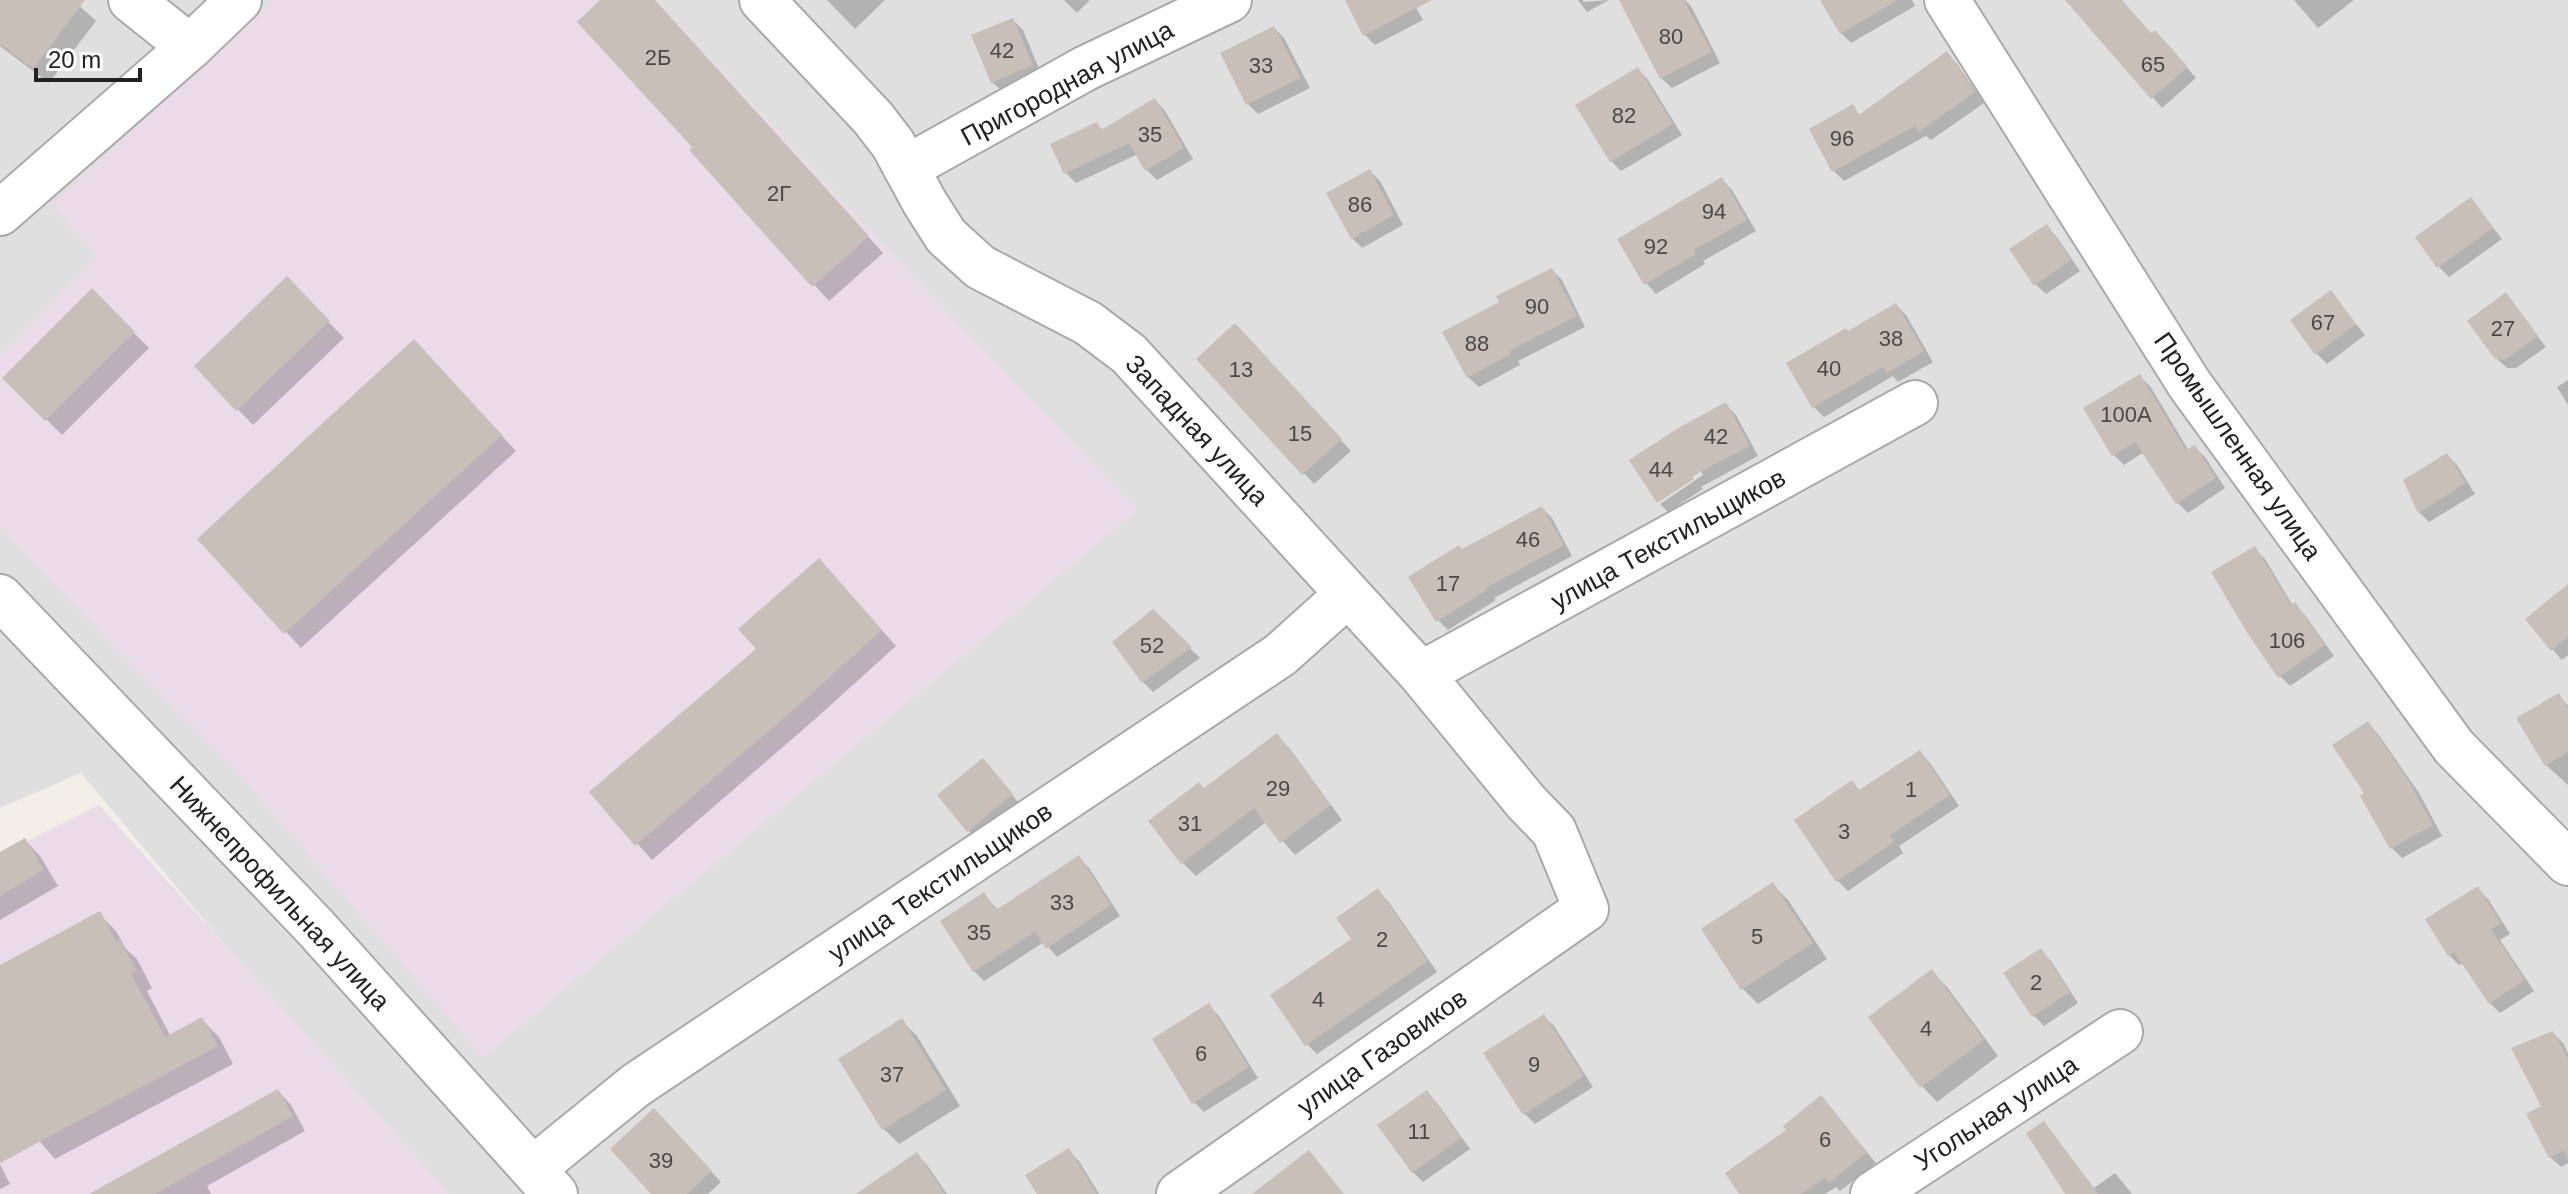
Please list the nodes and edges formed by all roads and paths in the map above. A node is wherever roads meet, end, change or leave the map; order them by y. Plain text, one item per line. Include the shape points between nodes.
1 (131, 0) edge
2 (239, 0) edge
3 (762, 0) edge
4 (1229, 0) edge
5 (1947, 0) edge
6 (190, 47) junction
7 (906, 168) junction
8 (0, 213) edge
9 (1915, 403) dead end
10 (1347, 595) junction
11 (0, 597) edge
12 (1421, 674) junction
13 (2568, 863) edge
14 (1586, 909) joint
15 (2120, 1032) dead end
16 (544, 1181) edge
17 (1179, 1194) edge
18 (1873, 1194) edge

1 - 6 street
2 - 6 street
3 - 7 street, Западная улица via 873,118
4 - 7 street, Пригородная улица via 1086,68
5 - 13 street, Промышленная улица via 2190,385 2454,747
6 - 8 street
7 - 10 street, Западная улица via 946,236 980,267 1088,323 1129,354
9 - 12 street, улица Текстильщиков
10 - 12 street, Западная улица
10 - 16 street, улица Текстильщиков via 1280,655 636,1085
11 - 16 street, Нижнепрофильная улица via 315,927
12 - 14 street, Западная улица via 1554,831
14 - 17 street, улица Газовиков
15 - 18 street, Угольная улица

